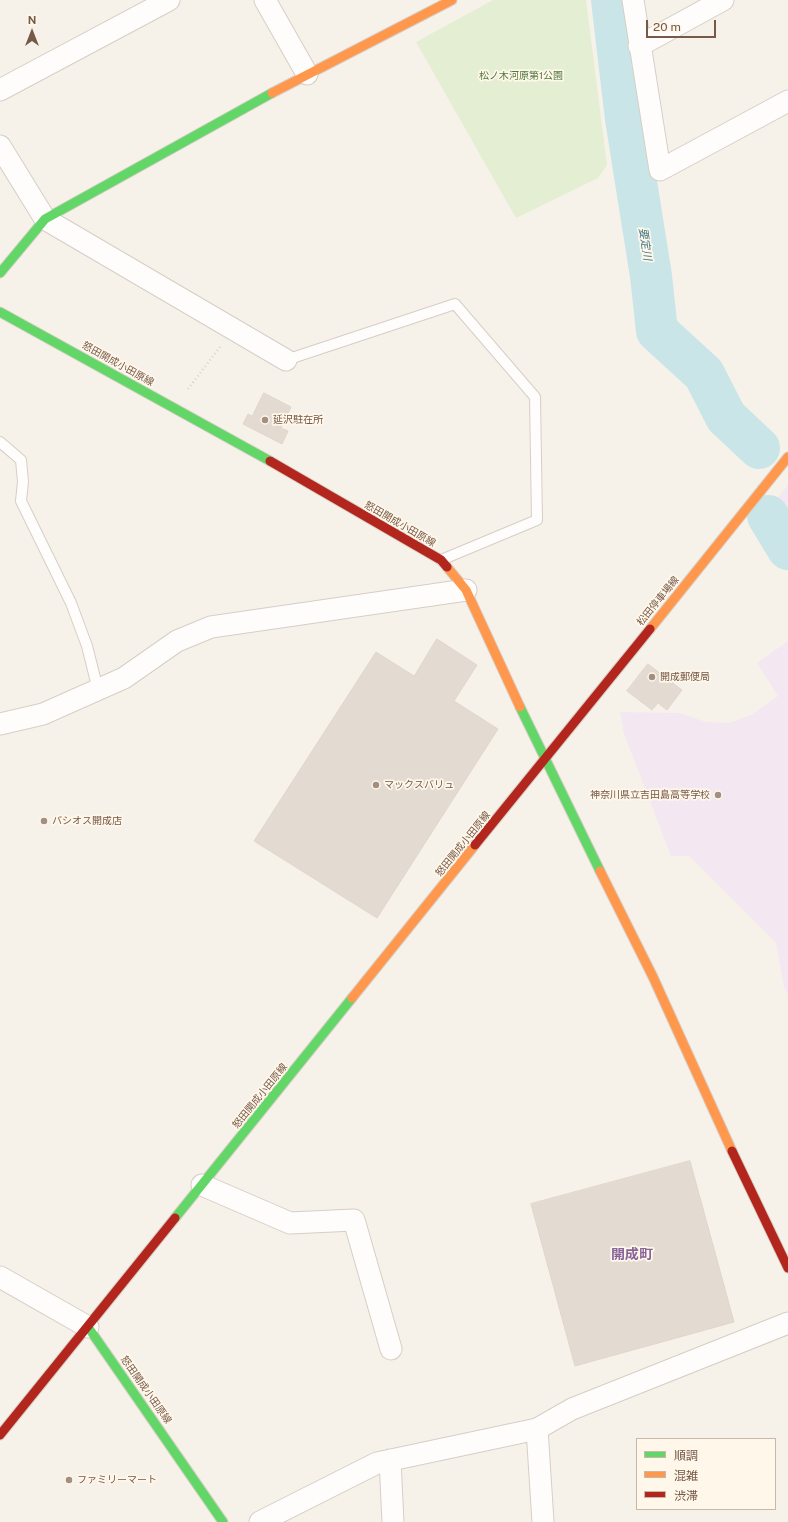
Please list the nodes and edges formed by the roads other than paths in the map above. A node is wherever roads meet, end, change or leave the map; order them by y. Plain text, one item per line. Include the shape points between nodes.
1 (168, 0) edge
2 (264, 0) edge
3 (452, 0) edge
4 (633, 0) edge
5 (723, 0) edge
6 (639, 46) junction
7 (307, 74) junction
8 (0, 90) edge
9 (788, 101) edge
10 (0, 146) edge
11 (44, 219) junction
12 (0, 273) edge
13 (0, 312) edge
14 (286, 360) joint
15 (0, 442) edge
16 (788, 457) edge
17 (441, 560) junction
18 (466, 590) junction
19 (98, 690) junction
20 (0, 724) edge
21 (544, 759) junction
22 (202, 1186) junction
23 (788, 1268) edge
24 (0, 1277) edge
25 (788, 1323) edge
26 (88, 1327) junction
27 (391, 1349) dead end
28 (537, 1429) junction
29 (0, 1435) edge
30 (390, 1460) junction
31 (223, 1522) edge
32 (260, 1522) edge
33 (393, 1522) edge
34 (543, 1522) edge

1 - 8 street
2 - 7 street
3 - 7 main road
4 - 6 street
5 - 6 street
6 - 9 street via 660,170
7 - 11 main road
10 - 11 street
11 - 12 main road
11 - 14 street
13 - 17 main road, 怒田開成小田原線
14 - 17 lane via 455,304 535,396 537,520
15 - 19 lane via 21,460 21,501 71,603
16 - 21 main road, 松田停車場線
17 - 18 main road, 怒田開成小田原線
18 - 19 street via 211,627 177,641 124,678
18 - 21 main road, 怒田開成小田原線
19 - 20 street via 43,714
21 - 22 main road, 怒田開成小田原線
21 - 23 main road via 653,978
22 - 26 main road, 怒田開成小田原線
22 - 27 street via 290,1223 354,1220
24 - 26 street
25 - 28 street via 572,1409
26 - 29 main road
26 - 31 main road, 怒田開成小田原線
28 - 30 street
28 - 34 street
30 - 32 street via 377,1463
30 - 33 street

